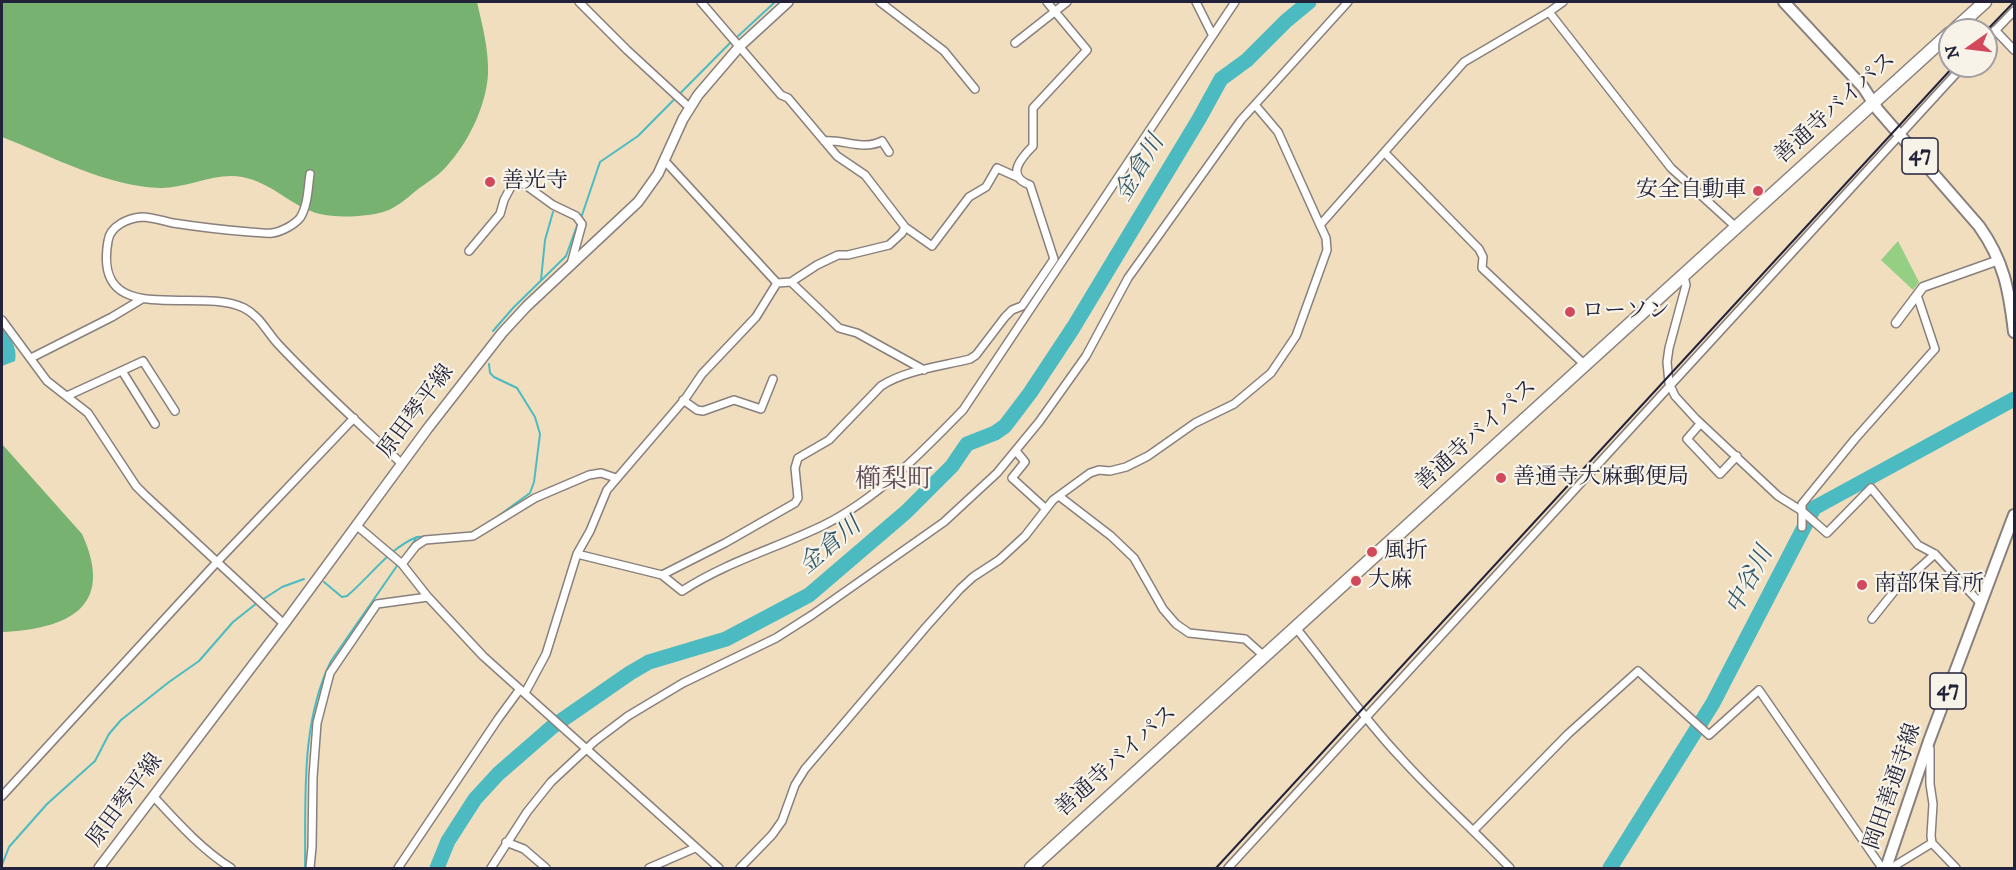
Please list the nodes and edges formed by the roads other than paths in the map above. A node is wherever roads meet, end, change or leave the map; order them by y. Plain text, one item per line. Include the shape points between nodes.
1 (579, 2) edge
2 (701, 2) edge
3 (788, 2) edge
4 (880, 2) edge
5 (1047, 2) edge
6 (1067, 2) edge
7 (1196, 2) edge
8 (1235, 2) edge
9 (1348, 2) edge
10 (1563, 2) edge
11 (1784, 2) edge
12 (1985, 2) edge
13 (1055, 11) junction
14 (2014, 11) edge
15 (1549, 12) junction
16 (1967, 18) edge
17 (1998, 27) edge
18 (1998, 33) edge
19 (1212, 34) junction
20 (737, 41) junction
21 (1015, 43) dead end
22 (1938, 44) edge
23 (2014, 50) edge
24 (1952, 78) edge
25 (975, 89) dead end
26 (1874, 103) junction
27 (1256, 106) dead end
28 (690, 108) junction
29 (1901, 134) junction
30 (824, 141) junction
31 (889, 152) dead end
32 (1384, 153) junction
33 (664, 160) junction
34 (310, 174) dead end
35 (1017, 177) junction
36 (1320, 225) junction
37 (905, 227) junction
38 (1737, 228) junction
39 (469, 251) dead end
40 (1999, 260) junction
41 (571, 264) junction
42 (1684, 276) junction
43 (791, 282) junction
44 (777, 283) junction
45 (1917, 295) junction
46 (142, 299) junction
47 (1025, 308) junction
48 (2, 320) edge
49 (1896, 323) dead end
50 (2014, 332) edge
51 (31, 358) junction
52 (1585, 366) junction
53 (925, 370) junction
54 (122, 371) junction
55 (773, 379) dead end
56 (1670, 387) junction
57 (67, 396) junction
58 (683, 400) junction
59 (175, 411) dead end
60 (354, 418) junction
61 (155, 424) dead end
62 (1700, 424) junction
63 (1016, 451) junction
64 (1737, 456) junction
65 (402, 464) junction
66 (616, 478) junction
67 (1059, 496) junction
68 (1046, 508) junction
69 (1802, 511) junction
70 (2014, 515) edge
71 (356, 525) junction
72 (1802, 527) dead end
73 (578, 554) junction
74 (1935, 554) junction
75 (396, 559) junction
76 (217, 562) junction
77 (662, 575) junction
78 (428, 597) junction
79 (1981, 604) junction
80 (1872, 619) dead end
81 (284, 624) junction
82 (1296, 628) junction
83 (1264, 657) junction
84 (523, 691) junction
85 (1366, 718) junction
86 (1929, 741) junction
87 (587, 748) junction
88 (2, 796) edge
89 (153, 796) junction
90 (1474, 830) junction
91 (506, 842) junction
92 (1932, 843) junction
93 (695, 848) junction
94 (99, 868) edge
95 (231, 868) edge
96 (310, 868) edge
97 (398, 868) edge
98 (491, 868) edge
99 (546, 868) edge
100 (649, 868) edge
101 (719, 868) edge
102 (740, 868) edge
103 (1031, 868) edge
104 (1228, 868) edge
105 (1510, 868) edge
106 (1884, 868) edge
107 (1891, 868) edge
108 (1956, 868) edge

1 - 28 street
2 - 20 street
3 - 20 main road, 原田琴平線
4 - 25 street via 944,51
5 - 13 street
6 - 13 street
7 - 19 street
8 - 19 street
9 - 63 street via 1235,128 1128,278 1086,356
10 - 15 street
11 - 26 main road, 47
12 - 16 highway
13 - 21 street
13 - 35 street via 1087,50 1033,108 1033,146 1022,157
14 - 17 street
15 - 32 street via 1464,62
15 - 38 street via 1671,168
18 - 23 street
19 - 47 street
20 - 28 main road, 原田琴平線
20 - 30 street
22 - 26 highway, 善通寺バイパス
24 - 29 street
26 - 29 main road, 47
26 - 38 highway, 善通寺バイパス
27 - 36 street via 1278,132
28 - 33 main road, 原田琴平線
29 - 40 main road, 47 via 1979,226
29 - 56 street
30 - 31 street via 858,146 882,141
30 - 37 street via 837,156 865,175
32 - 36 street
32 - 52 street via 1479,249 1482,268
33 - 41 main road, 原田琴平線 via 638,202
33 - 44 street
34 - 46 street via 300,218 272,233 206,229 143,217 117,225 108,238 106,273 112,285 124,294
35 - 37 street via 997,168 986,187 969,197 932,246
35 - 47 street via 1030,184 1054,259
36 - 67 street via 1326,238 1325,261 1296,336 1271,373 1234,404 1195,423 1148,456 1126,467 1090,473
37 - 43 street via 889,245 838,255
38 - 42 highway, 善通寺バイパス
39 - 41 street via 500,214 514,181 576,216 581,224
40 - 45 street via 1923,287
40 - 50 main road, 47
41 - 65 main road, 原田琴平線 via 502,333
42 - 52 highway, 善通寺バイパス
42 - 56 street via 1686,285 1667,362
43 - 44 street
43 - 53 street via 839,328 857,333
44 - 58 street via 756,317
45 - 49 street
45 - 69 street via 1935,349 1855,438 1802,504
46 - 51 street
46 - 60 street via 215,301 242,307 256,315 277,343
47 - 53 street via 1012,310 976,355
47 - 77 street via 963,410 877,490 824,525 713,572 682,591
48 - 51 street
51 - 57 street via 47,381
52 - 82 highway, 善通寺バイパス
53 - 77 street via 889,380 829,440 798,459 795,502
54 - 57 street
54 - 59 street via 144,361
54 - 61 street
55 - 58 street via 761,409 734,400 703,411
56 - 62 street
56 - 85 street
57 - 76 street via 88,413 136,486
58 - 66 street
60 - 65 street
60 - 76 street
62 - 64 street
62 - 64 street via 1687,439 1720,474
63 - 68 street via 1025,462 1012,478
63 - 87 street via 944,522 844,594 776,638 682,683 628,716
64 - 69 street via 1778,496
65 - 71 main road, 原田琴平線
66 - 73 street
66 - 75 street via 601,473 589,475 535,498 473,536 425,540
67 - 68 street
67 - 83 street via 1134,558 1176,624 1189,633 1245,639
68 - 102 street via 1025,536 953,597 805,769 782,821
69 - 72 street
69 - 74 street via 1827,533 1871,488 1918,545
70 - 79 main road, 岡田善通寺線 / 47
71 - 75 street
71 - 81 main road, 原田琴平線
73 - 77 street
73 - 84 street via 546,654
74 - 79 street
74 - 80 street via 1896,589
75 - 78 street
76 - 81 street
76 - 88 street
78 - 84 street via 483,656
78 - 96 street via 377,603 330,673 317,723
79 - 86 main road, 岡田善通寺線 / 47
81 - 89 main road, 原田琴平線
82 - 83 highway, 善通寺バイパス
82 - 85 street
83 - 103 highway, 善通寺バイパス
84 - 87 street
84 - 97 street
85 - 90 street via 1398,756
85 - 104 street
86 - 92 street
86 - 106 main road, 岡田善通寺線 / 47
87 - 91 street via 551,782
87 - 93 street
89 - 94 main road, 原田琴平線
89 - 95 street via 198,843
90 - 105 street
90 - 106 street via 1568,734 1638,671 1709,735 1759,690
91 - 98 street
91 - 99 street via 524,849
92 - 107 street
92 - 108 street
93 - 100 street
93 - 101 street

